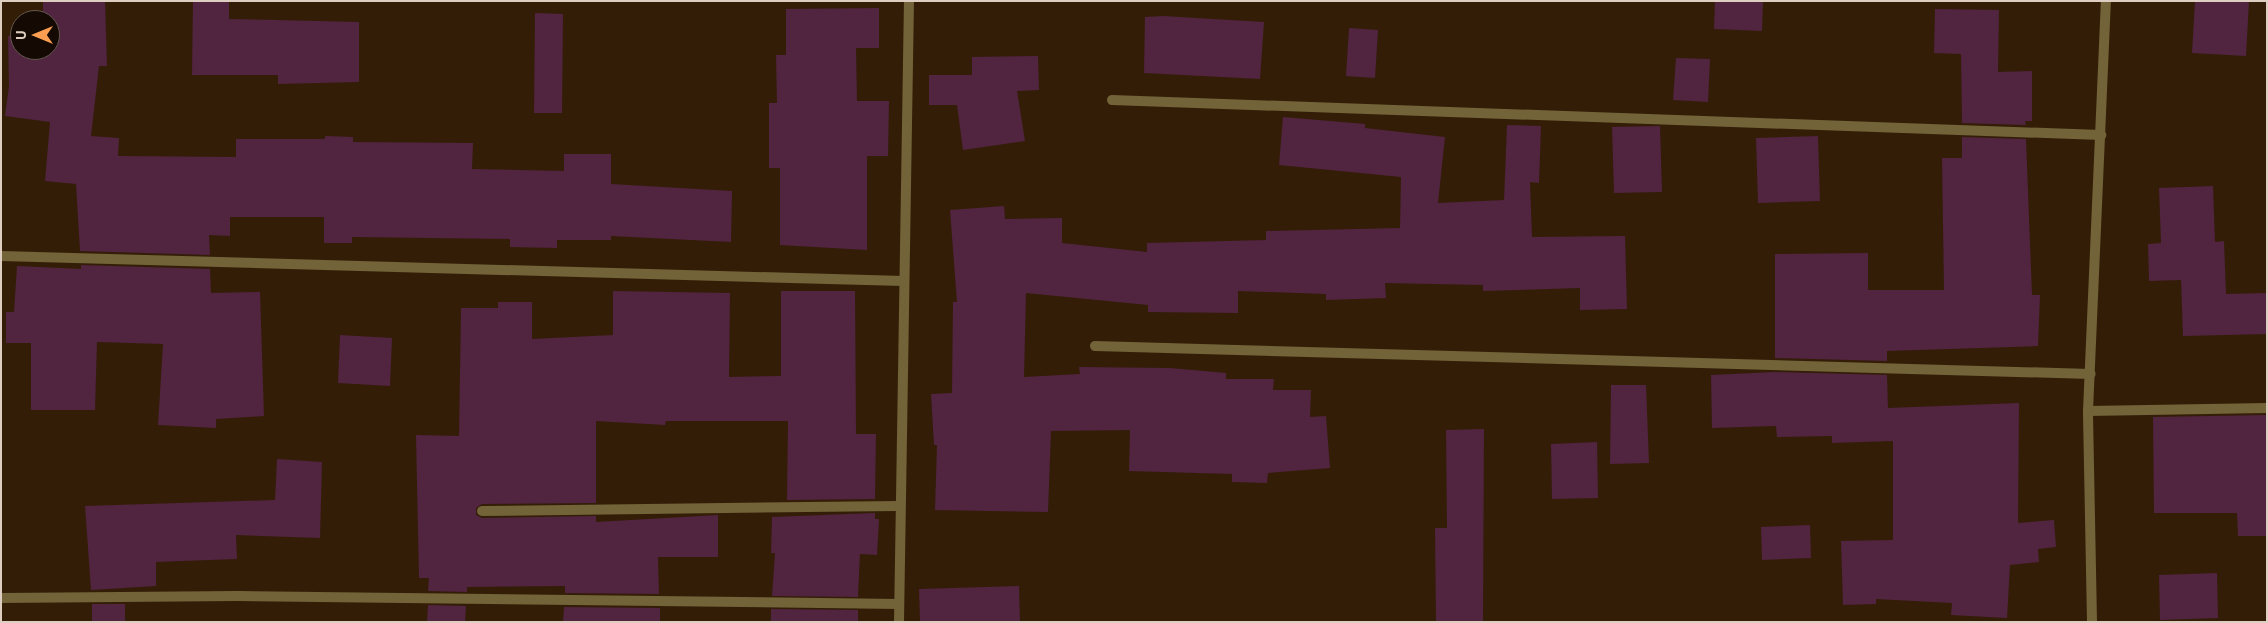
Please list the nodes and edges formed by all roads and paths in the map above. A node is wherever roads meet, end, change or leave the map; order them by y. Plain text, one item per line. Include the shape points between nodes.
1 (909, 1) edge
2 (2106, 1) edge
3 (1112, 100) dead end
4 (2101, 135) junction
5 (1, 256) edge
6 (904, 281) junction
7 (1095, 346) dead end
8 (2091, 374) junction
9 (2267, 408) edge
10 (2088, 411) junction
11 (898, 506) junction
12 (482, 511) dead end
13 (1, 598) edge
14 (899, 604) junction
15 (898, 622) edge
16 (2092, 622) edge

1 - 6 street
2 - 4 street
3 - 4 street
4 - 8 street
5 - 6 street
6 - 11 street
7 - 8 street
8 - 10 street
9 - 10 street
10 - 16 street
11 - 12 street
11 - 14 street
13 - 14 street via 238,596
14 - 15 street

